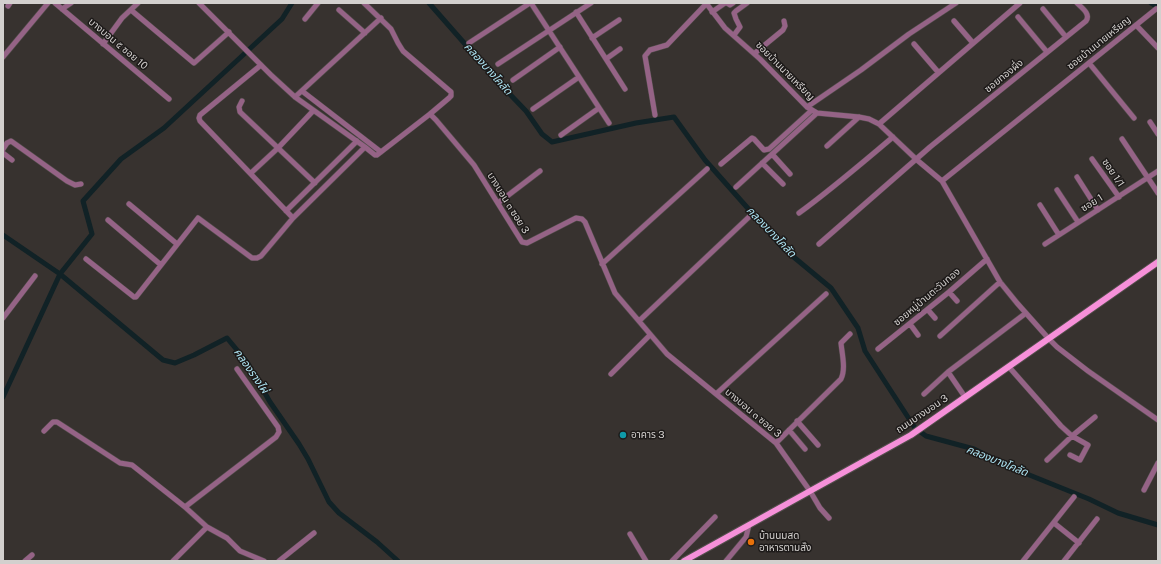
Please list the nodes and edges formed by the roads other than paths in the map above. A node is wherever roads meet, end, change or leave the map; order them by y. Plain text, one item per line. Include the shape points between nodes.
1 (48, 3) edge
2 (55, 3) edge
3 (72, 3) edge
4 (138, 3) edge
5 (199, 3) edge
6 (318, 3) edge
7 (364, 3) edge
8 (531, 3) edge
9 (591, 3) edge
10 (706, 3) edge
11 (726, 3) edge
12 (733, 3) edge
13 (747, 3) edge
14 (956, 3) edge
15 (1020, 3) edge
16 (1077, 3) edge
17 (62, 9) junction
18 (1043, 9) dead end
19 (131, 10) junction
20 (339, 10) dead end
21 (1156, 10) dead end
22 (576, 12) junction
23 (712, 12) junction
24 (1018, 17) dead end
25 (381, 18) junction
26 (305, 19) dead end
27 (619, 20) dead end
28 (954, 20) dead end
29 (784, 21) dead end
30 (1136, 25) junction
31 (550, 30) junction
32 (229, 32) junction
33 (365, 33) junction
34 (734, 35) junction
35 (1066, 37) junction
36 (592, 38) junction
37 (469, 43) dead end
38 (973, 43) junction
39 (103, 44) junction
40 (914, 44) dead end
41 (560, 47) junction
42 (1158, 48) edge
43 (620, 49) dead end
44 (1047, 52) junction
45 (755, 53) junction
46 (3, 57) edge
47 (606, 59) junction
48 (1089, 63) junction
49 (498, 64) dead end
50 (261, 65) junction
51 (938, 72) junction
52 (579, 78) junction
53 (513, 80) dead end
54 (625, 89) dead end
55 (302, 92) junction
56 (295, 98) junction
57 (169, 99) dead end
58 (242, 101) dead end
59 (599, 108) junction
60 (534, 109) dead end
61 (812, 110) junction
62 (313, 111) junction
63 (430, 114) junction
64 (655, 115) dead end
65 (859, 117) junction
66 (1134, 118) dead end
67 (1150, 122) dead end
68 (609, 123) dead end
69 (879, 124) junction
70 (1158, 134) edge
71 (561, 135) dead end
72 (893, 137) junction
73 (1122, 139) dead end
74 (356, 142) junction
75 (827, 146) dead end
76 (364, 147) junction
77 (278, 148) junction
78 (3, 149) edge
79 (381, 152) junction
80 (3, 153) edge
81 (772, 154) junction
82 (1092, 159) dead end
83 (12, 160) dead end
84 (916, 160) junction
85 (762, 163) junction
86 (721, 164) dead end
87 (707, 169) dead end
88 (540, 171) dead end
89 (1158, 171) edge
90 (251, 174) junction
91 (790, 174) dead end
92 (1077, 177) dead end
93 (1148, 178) junction
94 (942, 181) junction
95 (315, 183) junction
96 (81, 184) dead end
97 (783, 184) dead end
98 (736, 187) dead end
99 (1057, 190) dead end
100 (1158, 193) edge
101 (1119, 197) junction
102 (498, 203) junction
103 (129, 204) dead end
104 (1040, 205) dead end
105 (1098, 210) junction
106 (286, 211) junction
107 (799, 213) dead end
108 (750, 216) dead end
109 (293, 218) junction
110 (108, 220) dead end
111 (1078, 222) junction
112 (1058, 235) junction
113 (178, 244) junction
114 (819, 244) dead end
115 (1045, 244) dead end
116 (86, 259) dead end
117 (987, 259) junction
118 (1158, 262) edge
119 (602, 264) junction
120 (161, 265) junction
121 (35, 276) dead end
122 (1000, 282) junction
123 (950, 292) junction
124 (826, 294) dead end
125 (957, 301) dead end
126 (928, 310) junction
127 (1026, 313) junction
128 (3, 318) edge
129 (934, 318) dead end
130 (639, 321) junction
131 (910, 324) junction
132 (850, 334) dead end
133 (650, 335) junction
134 (918, 335) dead end
135 (940, 336) dead end
136 (1049, 339) junction
137 (878, 349) dead end
138 (1009, 367) junction
139 (237, 369) dead end
140 (948, 372) junction
141 (611, 374) dead end
142 (716, 394) junction
143 (924, 394) dead end
144 (965, 397) junction
145 (1095, 417) dead end
146 (1158, 420) edge
147 (797, 421) junction
148 (789, 430) junction
149 (44, 431) dead end
150 (1072, 436) junction
151 (776, 443) junction
152 (818, 445) dead end
153 (805, 449) dead end
154 (1070, 455) dead end
155 (1047, 460) dead end
156 (1158, 463) edge
157 (1144, 490) dead end
158 (810, 491) junction
159 (1074, 497) dead end
160 (185, 507) junction
161 (715, 517) dead end
162 (829, 518) dead end
163 (1097, 519) dead end
164 (1054, 523) junction
165 (750, 525) junction
166 (207, 527) junction
167 (314, 533) dead end
168 (630, 534) dead end
169 (1079, 543) junction
170 (32, 555) dead end
171 (1024, 560) edge
172 (26, 561) edge
173 (173, 561) edge
174 (264, 561) edge
175 (279, 561) edge
176 (646, 561) edge
177 (672, 561) edge
178 (684, 561) edge
179 (726, 561) edge
180 (1064, 561) edge

1 - 46 street
2 - 17 street, บางบอน ๕ ซอย 10
3 - 17 street
4 - 19 street
5 - 32 street
6 - 26 street
7 - 25 street
8 - 31 street
8 - 37 street
9 - 22 street
10 - 23 street, ซอยบ้านนายเหรียญ
10 - 64 street via 667,45 650,50 645,56
11 - 12 street
11 - 23 street
13 - 34 street via 734,13 740,27
14 - 61 street via 909,34
15 - 38 street
16 - 35 street, ซอยทองผึ่ง via 1088,18
17 - 39 street, บางบอน ๕ ซอย 10
18 - 35 street
19 - 32 street via 194,62
19 - 39 street
20 - 33 street
21 - 30 street, ซอยบ้านนายเหรียญ
22 - 31 street
22 - 36 street
23 - 34 street, ซอยบ้านนายเหรียญ
24 - 44 street
25 - 33 street
25 - 63 street via 391,29 403,51 451,92 451,96
27 - 36 street
28 - 38 street
29 - 45 street via 783,30
30 - 42 street
30 - 48 street, ซอยบ้านนายเหรียญ
31 - 41 street
31 - 49 street
32 - 50 street
33 - 55 street
34 - 45 street, ซอยบ้านนายเหรียญ
35 - 44 street, ซอยทองผึ่ง
36 - 47 street
38 - 51 street
39 - 57 street, บางบอน ๕ ซอย 10
40 - 51 street
41 - 52 street
41 - 53 street
43 - 47 street
44 - 84 street, ซอยทองผึ่ง
45 - 61 street, ซอยบ้านนายเหรียญ
47 - 54 street
48 - 66 street
48 - 94 street, ซอยบ้านนายเหรียญ
50 - 56 street
50 - 90 street via 198,118
51 - 69 street
52 - 59 street
52 - 60 street
55 - 56 street
55 - 79 street
56 - 62 street
58 - 77 street via 238,110
59 - 68 street
59 - 71 street
61 - 65 street, ซอยบ้านนายเหรียญ
61 - 81 street
61 - 86 street via 770,149 764,150 752,138
62 - 74 street
62 - 77 street
63 - 79 street
63 - 102 street, บางบอน ๓ ซอย 3 via 474,165
65 - 69 street, ซอยบ้านนายเหรียญ
65 - 75 street
67 - 70 street
69 - 72 street, ซอยบ้านนายเหรียญ
72 - 84 street, ซอยบ้านนายเหรียญ
72 - 107 street via 837,185
73 - 93 street
74 - 76 street
74 - 95 street
76 - 79 street via 376,155
76 - 109 street
77 - 90 street
77 - 95 street
78 - 96 street via 11,141 67,181 75,185
80 - 83 street
81 - 85 street
81 - 91 street
82 - 101 street, ซอย 1/1
84 - 94 street, ซอยบ้านนายเหรียญ
84 - 114 street, ซอยทองผึ่ง
85 - 97 street
85 - 98 street
87 - 119 street
88 - 102 street
89 - 93 street, ซอย 1
90 - 106 street
92 - 105 street
93 - 100 street
93 - 101 street, ซอย 1
94 - 117 street, ซอยบ้านนายเหรียญ
95 - 106 street
99 - 111 street
101 - 105 street, ซอย 1
102 - 119 street, บางบอน ๓ ซอย 3 via 525,243 576,218 582,219
103 - 113 street
104 - 112 street
105 - 111 street, ซอย 1
106 - 109 street
108 - 130 street
109 - 113 street via 257,258 252,258 198,218
110 - 120 street
111 - 112 street, ซอย 1
112 - 115 street, ซอย 1
113 - 120 street
116 - 120 street via 134,297 139,295
117 - 122 street, ซอยบ้านนายเหรียญ
117 - 123 street, ซอยหมู่บ้านตะวันทอง
118 - 136 main road, ถนนบางบอน 3
119 - 130 street, บางบอน ๓ ซอย 3 via 612,290
121 - 128 street
122 - 127 street, ซอยบ้านนายเหรียญ
122 - 135 street
123 - 125 street
123 - 126 street, ซอยหมู่บ้านตะวันทอง
124 - 142 street
126 - 129 street
126 - 131 street, ซอยหมู่บ้านตะวันทอง
127 - 136 street, ซอยบ้านนายเหรียญ
127 - 140 street
130 - 133 street, บางบอน ๓ ซอย 3
131 - 134 street
131 - 137 street, ซอยหมู่บ้านตะวันทอง
132 - 147 street via 840,343 844,369 841,378
133 - 141 street
133 - 142 street, บางบอน ๓ ซอย 3 via 667,354
136 - 138 main road, ถนนบางบอน 3
136 - 146 street, ซอยบ้านนายเหรียญ via 1088,371
138 - 144 main road, ถนนบางบอน 3
138 - 150 street
139 - 160 street via 279,432 276,437
140 - 143 street
140 - 144 street
142 - 151 street, บางบอน ๓ ซอย 3
144 - 158 main road, ถนนบางบอน 3 via 910,435
145 - 150 street
147 - 148 street
147 - 152 street
148 - 151 street
148 - 153 street
149 - 160 street via 53,422 57,422 120,463 132,465
150 - 154 street via 1088,446 1080,460
150 - 155 street
151 - 158 street, บางบอน ๓ ซอย 3
156 - 157 street
158 - 162 street, บางบอน ๓ ซอย 3
158 - 165 main road, ถนนบางบอน 3
159 - 164 street
160 - 166 street
161 - 177 street
163 - 169 street
164 - 169 street
164 - 171 street
165 - 178 main road, ถนนบางบอน 3
165 - 179 street via 746,537
166 - 173 street
166 - 174 street via 227,538 240,551
167 - 175 street
168 - 176 street
169 - 180 street
170 - 172 street

